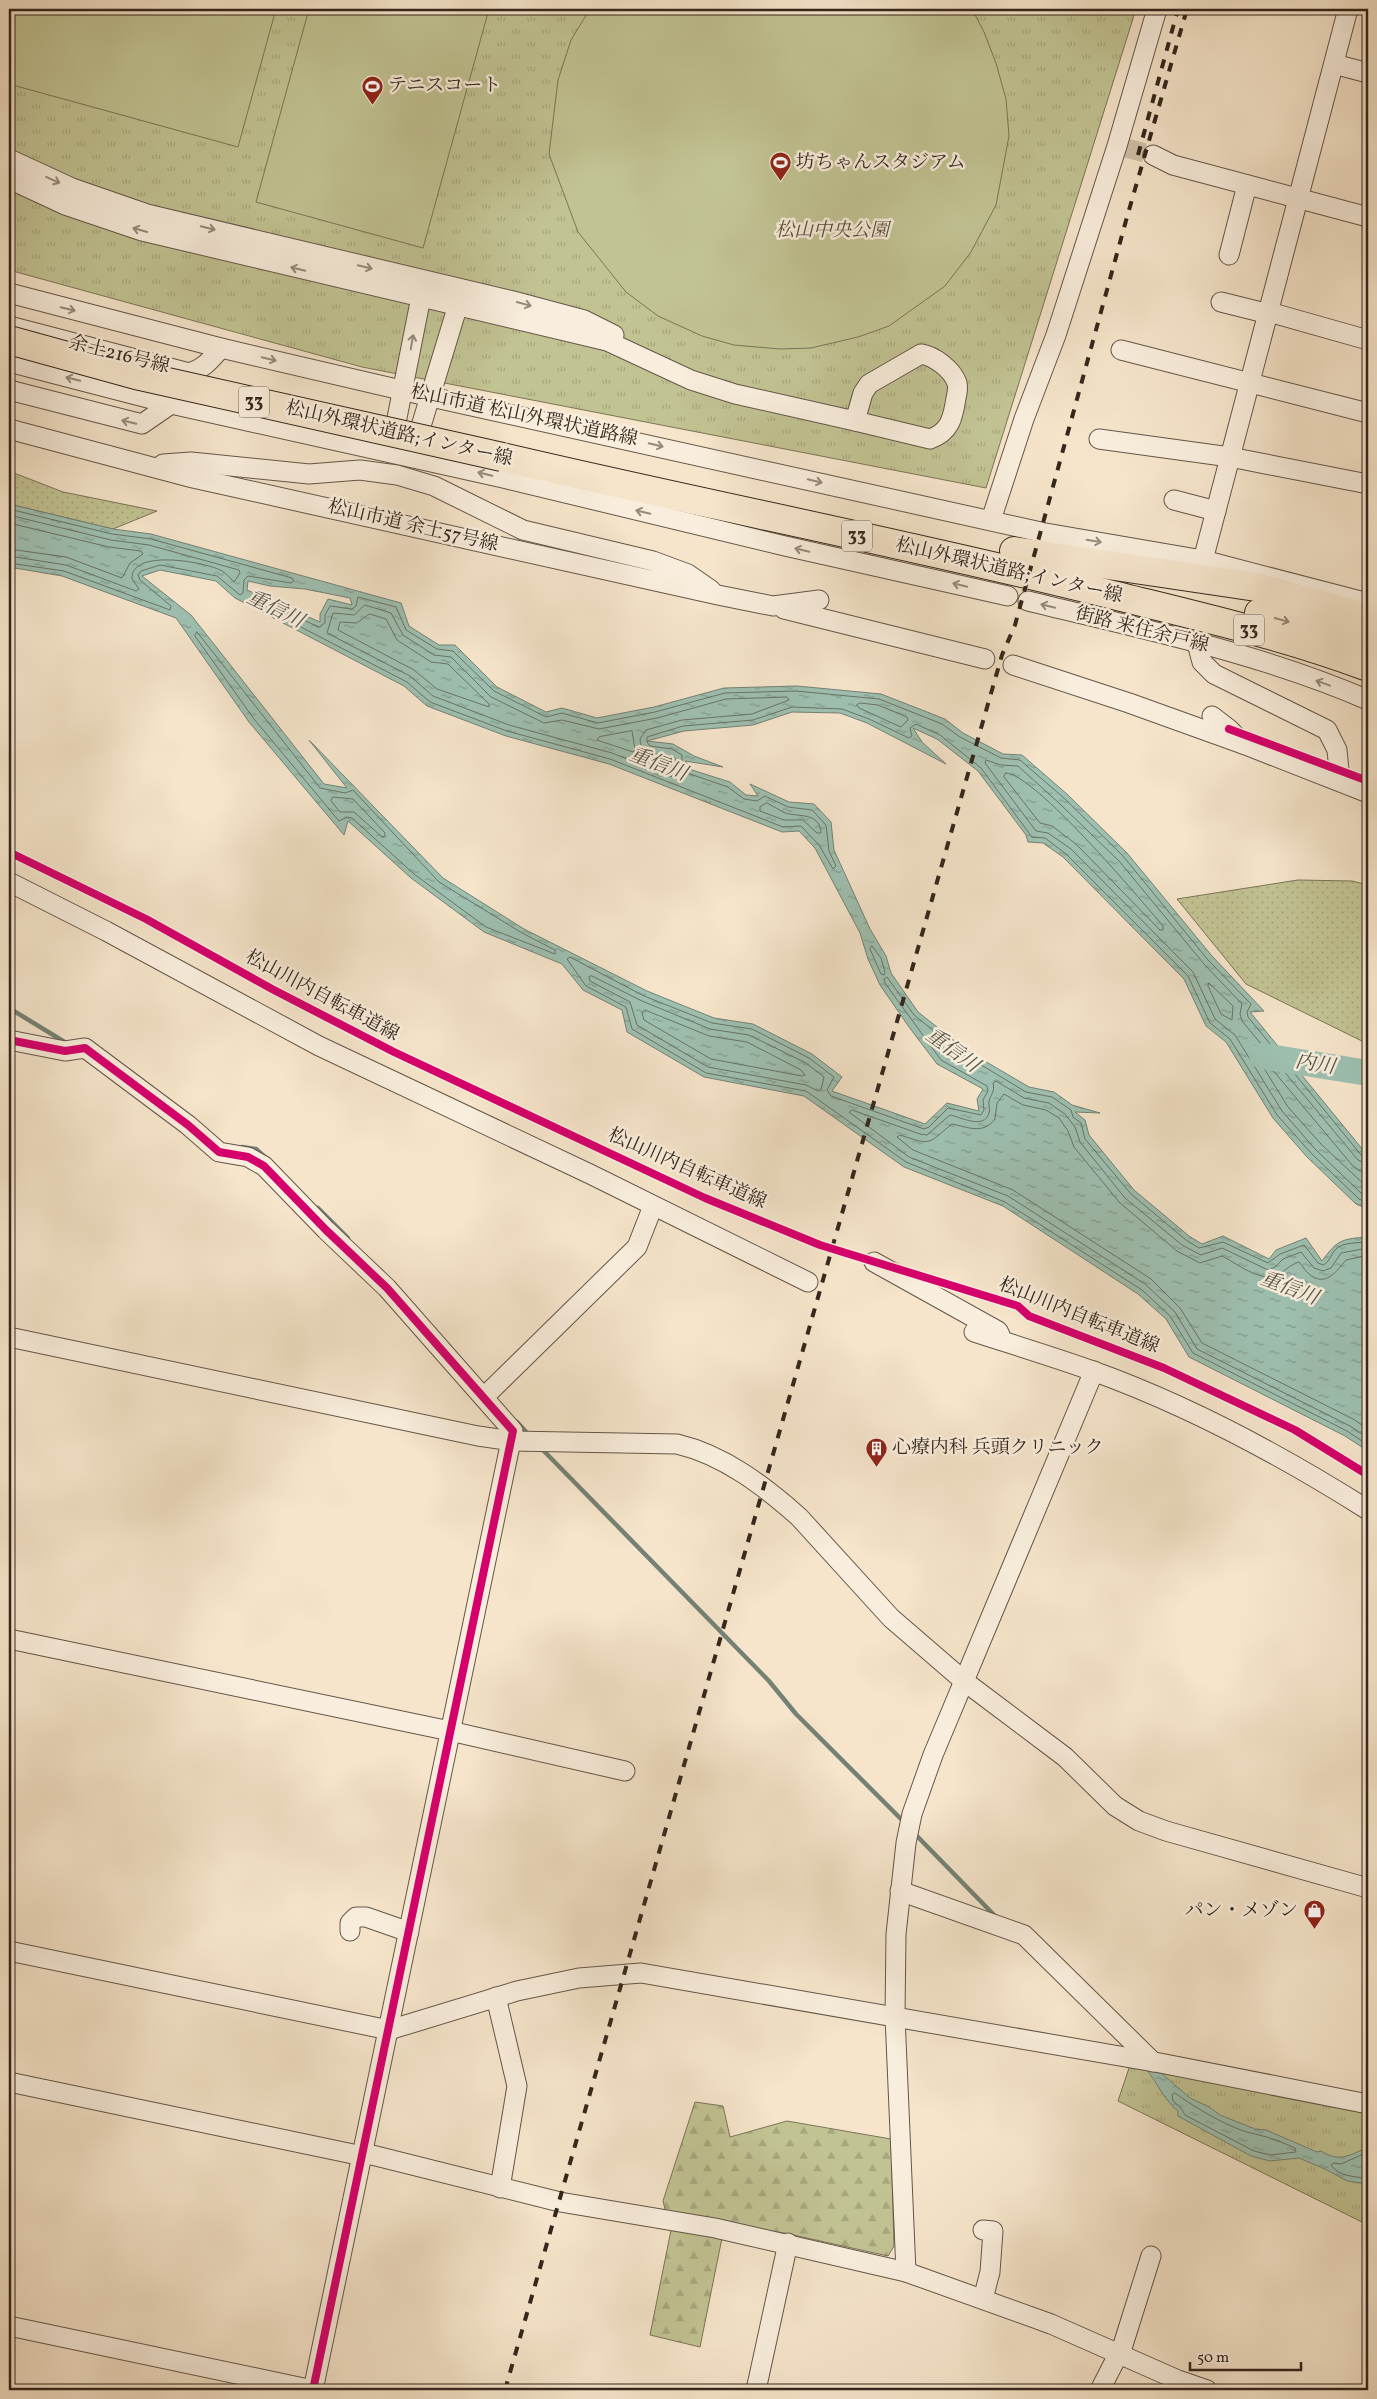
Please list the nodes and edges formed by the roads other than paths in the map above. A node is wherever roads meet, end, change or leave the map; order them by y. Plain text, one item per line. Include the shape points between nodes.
1 (1157, 9) edge
2 (1348, 9) edge
3 (1334, 64) junction
4 (1368, 73) edge
5 (1153, 155) tunnel mouth
6 (9, 159) edge
7 (9, 179) edge
8 (1247, 184) junction
9 (1299, 198) junction
10 (1368, 217) edge
11 (1229, 255) dead end
12 (444, 285) junction
13 (15, 295) edge
14 (421, 297) junction
15 (1221, 302) dead end
16 (458, 305) junction
17 (1269, 313) junction
18 (9, 326) edge
19 (9, 340) edge
20 (1368, 340) edge
21 (222, 348) junction
22 (1121, 350) dead end
23 (649, 360) junction
24 (9, 362) edge
25 (1250, 383) junction
26 (9, 390) edge
27 (403, 390) junction
28 (431, 396) junction
29 (171, 404) junction
30 (1368, 413) edge
31 (855, 421) junction
32 (9, 429) edge
33 (1099, 439) dead end
34 (402, 456) junction
35 (1230, 457) junction
36 (147, 465) junction
37 (397, 475) junction
38 (586, 477) junction
39 (1368, 484) edge
40 (1174, 500) dead end
41 (1216, 511) junction
42 (991, 520) junction
43 (1014, 551) junction
44 (1204, 560) junction
45 (718, 595) junction
46 (1008, 596) dead end
47 (1127, 598) junction
48 (819, 600) dead end
49 (1028, 600) dead end
50 (1368, 603) edge
51 (773, 606) junction
52 (1368, 618) edge
53 (1197, 643) junction
54 (1368, 648) edge
55 (985, 659) dead end
56 (1013, 665) dead end
57 (1368, 667) edge
58 (1368, 680) edge
59 (1368, 700) edge
60 (1212, 716) dead end
61 (1242, 744) junction
62 (1336, 780) junction
63 (1368, 793) edge
64 (9, 882) edge
65 (9, 1040) edge
66 (653, 1206) junction
67 (874, 1262) dead end
68 (808, 1282) dead end
69 (974, 1332) dead end
70 (9, 1337) edge
71 (1004, 1342) junction
72 (1094, 1372) junction
73 (484, 1396) junction
74 (512, 1442) junction
75 (1368, 1510) edge
76 (9, 1639) edge
77 (964, 1681) junction
78 (450, 1730) junction
79 (626, 1771) dead end
80 (1368, 1888) edge
81 (900, 1891) junction
82 (350, 1931) dead end
83 (409, 1932) junction
84 (9, 1951) edge
85 (496, 1997) junction
86 (895, 2016) junction
87 (388, 2030) junction
88 (1153, 2062) junction
89 (9, 2082) edge
90 (1368, 2104) edge
91 (362, 2154) junction
92 (500, 2188) junction
93 (983, 2230) dead end
94 (788, 2243) junction
95 (1150, 2256) dead end
96 (906, 2272) junction
97 (982, 2299) junction
98 (9, 2326) edge
99 (1119, 2355) junction
100 (313, 2390) edge
101 (756, 2390) edge
102 (1100, 2390) edge
103 (1207, 2390) edge

1 - 42 street via 1122,147
2 - 3 street
3 - 4 street
3 - 9 street
5 - 8 street via 1173,165
6 -> 12 street via 72,188 147,214
14 -> 7 street via 142,231 65,205
8 - 9 street
8 - 11 street
9 - 10 street
9 - 17 street
12 - 14 street via 430,289
12 - 16 street via 453,293
12 -> 23 street via 584,320 633,346
13 -> 21 street, 松山市道 松山外環状道路線
14 - 16 street
27 -> 14 street
15 - 17 street
16 - 23 street via 606,341
16 - 28 street
17 - 20 street
17 - 25 street
18 - 21 street, 余土216号線 via 189,373 205,366
19 - 38 highway, 松山外環状道路;インター線 / 33, bridge via 136,375
21 -> 27 street, 松山市道 松山外環状道路線
22 - 25 street
23 - 31 street via 691,380 735,394
29 -> 24 street
25 - 30 street
25 - 35 street
29 -> 26 street via 142,424
27 - 28 street, 松山市道 松山外環状道路線
27 - 34 street via 391,441
28 - 34 street via 416,447
28 -> 42 street, 松山市道 松山外環状道路線
29 - 34 street
31 - 31 street via 869,384 912,357 930,355 952,374 957,383 953,416 948,428 939,436 930,439
32 - 36 street, 松山市道 余土57号線
33 - 35 street
34 - 37 street
46 -> 34 street
35 - 39 street
35 - 41 street
36 - 37 street via 191,462 309,474 360,470
36 - 45 street, 松山市道 余土57号線
37 - 45 street via 434,486 523,530 679,570
38 - 43 highway, 松山外環状道路;インター線 / 33 via 875,524
38 - 47 highway, 松山外環状道路;インター線 / 33
40 - 41 street
41 - 44 street
42 -> 44 street, 松山市道 松山外環状道路線
43 - 52 highway via 1256,587
43 -> 54 highway, 松山外環状道路;インター線 / 33 via 1335,634
44 - 50 street
45 - 51 street, 松山市道 余土57号線
47 - 57 highway, 松山外環状道路;インター線 / 33 via 1235,626
47 - 58 highway
48 - 51 street, 松山市道 余土57号線
53 -> 49 street, 街路 来住余戸線
51 - 55 street
59 -> 53 street, 街路 来住余戸線 via 1282,668
53 - 62 street via 1202,662 1214,674 1327,730 1337,750 1339,770
56 - 61 street via 1129,702
60 - 61 street
61 - 62 street
62 - 63 street
64 - 66 street via 319,1046
65 - 73 street via 76,1050 85,1048 212,1146 257,1160 387,1288
66 - 68 street
66 - 73 street via 637,1247
67 - 71 street via 998,1330
69 - 71 street
70 - 74 street
71 - 72 street
72 - 75 street via 1222,1427 1302,1468
72 - 77 street
73 - 74 street via 513,1431
74 - 77 street via 677,1444 710,1454 789,1508 891,1618
74 - 78 street
76 - 78 street
77 - 80 street via 1065,1757 1114,1806 1139,1821
77 - 81 street via 912,1814
78 - 79 street
78 - 83 street
81 - 86 street
81 - 88 street via 1024,1935
82 - 83 street via 350,1923 356,1917 366,1917
83 - 87 street
84 - 87 street
85 - 86 street via 579,1978 641,1972
85 - 87 street
85 - 92 street via 517,2086
86 - 88 street
86 - 96 street
87 - 91 street
88 - 90 street
89 - 91 street
91 - 92 street
91 - 100 street
92 - 94 street via 586,2208
93 - 97 street via 993,2231 990,2272
94 - 96 street
94 - 101 street
95 - 99 street
96 - 97 street
97 - 99 street via 1051,2324
98 - 100 street
99 - 102 street
99 - 103 street

